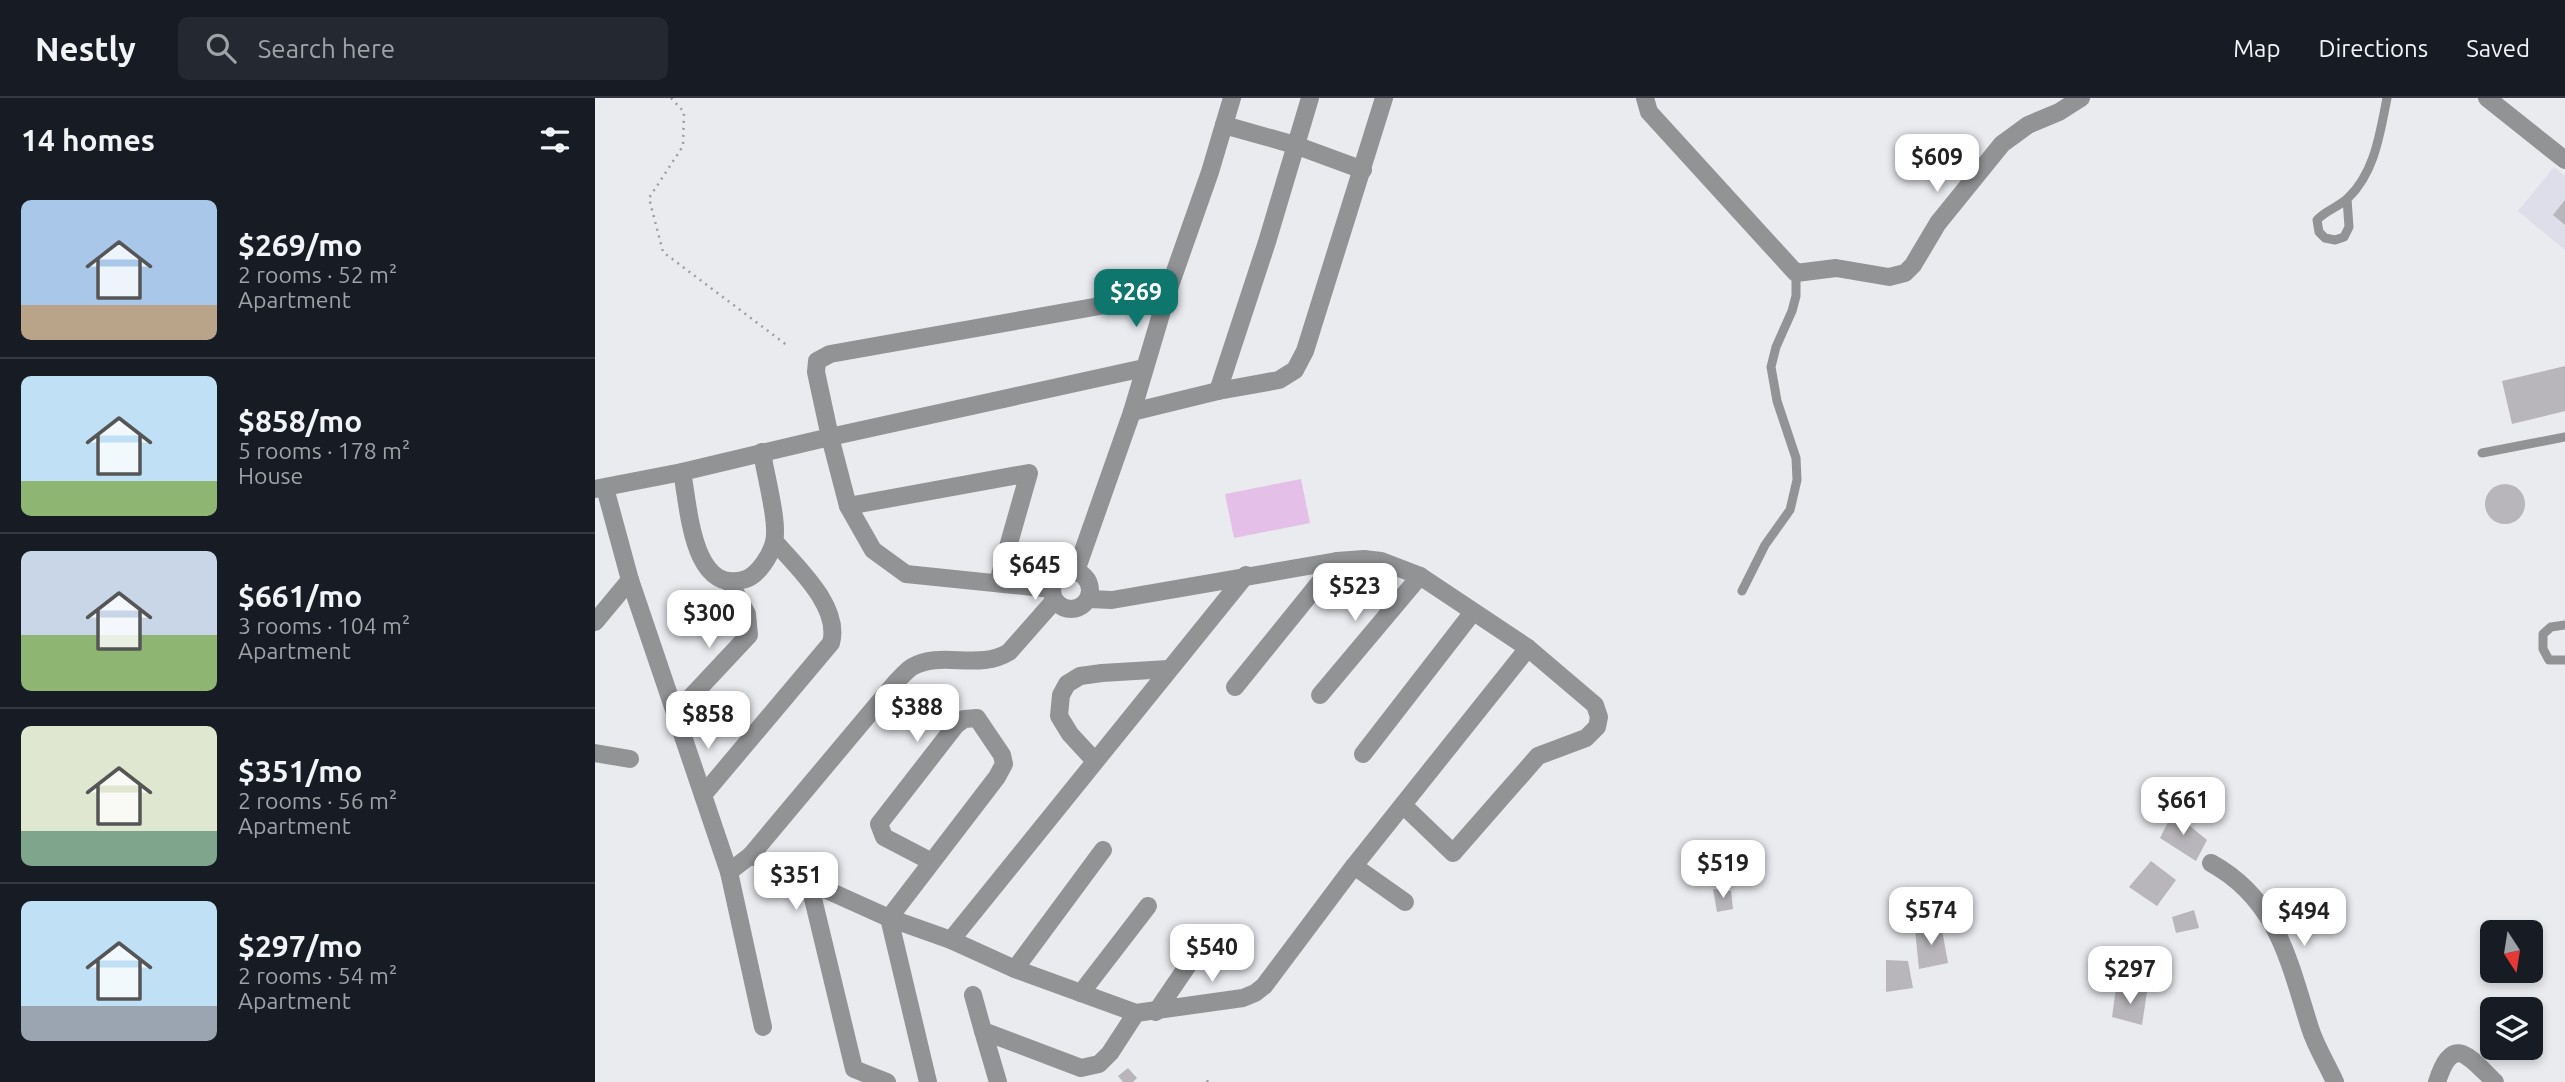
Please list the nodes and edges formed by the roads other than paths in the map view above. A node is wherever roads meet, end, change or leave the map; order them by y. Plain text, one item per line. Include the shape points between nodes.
1 (1232, 98) edge
2 (1310, 98) edge
3 (1384, 98) edge
4 (1645, 98) edge
5 (2081, 98) edge
6 (2387, 98) edge
7 (2487, 98) edge
8 (1224, 125) junction
9 (1295, 145) junction
10 (2565, 160) edge
11 (1363, 170) junction
12 (2347, 199) junction
13 (1796, 273) junction
14 (1167, 294) junction
15 (1144, 368) junction
16 (1219, 391) junction
17 (1132, 412) junction
18 (829, 437) junction
19 (2565, 437) edge
20 (762, 452) junction
21 (2482, 453) dead end
22 (682, 472) junction
23 (600, 488) edge
24 (848, 506) junction
25 (775, 542) junction
26 (1337, 561) junction
27 (1076, 571) junction
28 (1246, 575) junction
29 (1420, 576) junction
30 (630, 580) junction
31 (998, 582) junction
32 (730, 583) junction
33 (1742, 591) dead end
34 (1053, 595) junction
35 (1089, 599) junction
36 (1473, 612) junction
37 (595, 622) edge
38 (2565, 625) edge
39 (1528, 648) junction
40 (2565, 660) edge
41 (1168, 669) junction
42 (1235, 687) dead end
43 (1320, 695) dead end
44 (675, 714) junction
45 (595, 753) edge
46 (1363, 754) dead end
47 (630, 759) dead end
48 (1095, 761) junction
49 (703, 795) junction
50 (1403, 805) junction
51 (1103, 850) dead end
52 (751, 855) junction
53 (932, 862) junction
54 (2211, 863) dead end
55 (1354, 866) junction
56 (729, 872) junction
57 (809, 882) junction
58 (1405, 901) dead end
59 (1148, 906) dead end
60 (889, 918) junction
61 (951, 940) junction
62 (1197, 952) dead end
63 (1015, 969) junction
64 (1081, 993) junction
65 (973, 995) dead end
66 (1156, 1012) junction
67 (1136, 1013) junction
68 (764, 1027) dead end
69 (983, 1031) junction
70 (887, 1082) edge
71 (928, 1082) edge
72 (998, 1082) edge
73 (2335, 1082) edge
74 (2437, 1082) edge
75 (2495, 1082) edge

1 - 8 street
2 - 9 street
3 - 11 street
4 - 13 street via 1649,112
5 - 13 street via 2002,144 1938,223 1905,274 1889,277 1836,268
6 - 12 lane via 2378,144 2366,174
7 - 10 street
8 - 9 street
8 - 14 street
9 - 11 street
9 - 16 street
11 - 16 street via 1295,370 1279,380
12 - 12 lane via 2317,220 2325,238 2344,237 2349,227
13 - 33 lane via 1796,296 1771,368 1776,401 1796,458 1797,480 1790,510 1765,545
14 - 15 street
14 - 18 street via 830,354 817,361 816,372
15 - 17 street
15 - 18 street
16 - 17 street
17 - 27 street
18 - 20 street
18 - 24 street
19 - 21 lane
20 - 22 street
20 - 25 street
22 - 23 street
22 - 32 street via 701,561 713,577
23 - 30 street
24 - 31 street via 873,550 905,574
24 - 31 street via 1029,473
25 - 32 street via 749,579
25 - 49 street via 831,617 831,643
26 - 28 street
26 - 29 street via 1381,561
26 - 42 street
27 - 34 street via 1057,576
27 - 35 street via 1090,585
28 - 35 street via 1112,600
28 - 41 street
29 - 36 street
29 - 43 street
30 - 37 street
30 - 44 street
31 - 34 street
32 - 44 street via 747,614 749,635
34 - 35 street via 1058,606 1070,610
34 - 52 street via 1001,657 927,661 911,667
36 - 39 street
36 - 46 street
38 - 40 lane via 2550,627 2543,634 2549,660
39 - 50 street
39 - 50 street via 1595,705 1597,727 1586,738 1538,756 1453,853
41 - 48 street
41 - 48 street via 1080,676 1067,684 1059,716
44 - 49 street
45 - 47 street
48 - 61 street
49 - 56 street
50 - 55 street
51 - 63 street
52 - 56 street
52 - 57 street
53 - 53 street via 1004,764 977,718 956,725 879,824 884,837
53 - 60 street
54 - 73 street via 2250,891 2265,909 2294,971 2311,1031
55 - 58 street
55 - 66 street via 1255,993 1243,999
56 - 68 street
57 - 60 street
57 - 70 street via 853,1069
59 - 64 street
60 - 61 street
60 - 71 street
61 - 63 street
62 - 66 street
63 - 64 street
64 - 67 street
65 - 69 street
66 - 67 street
67 - 69 street via 1099,1064 1081,1068
69 - 72 street
74 - 75 street via 2443,1063 2459,1052

